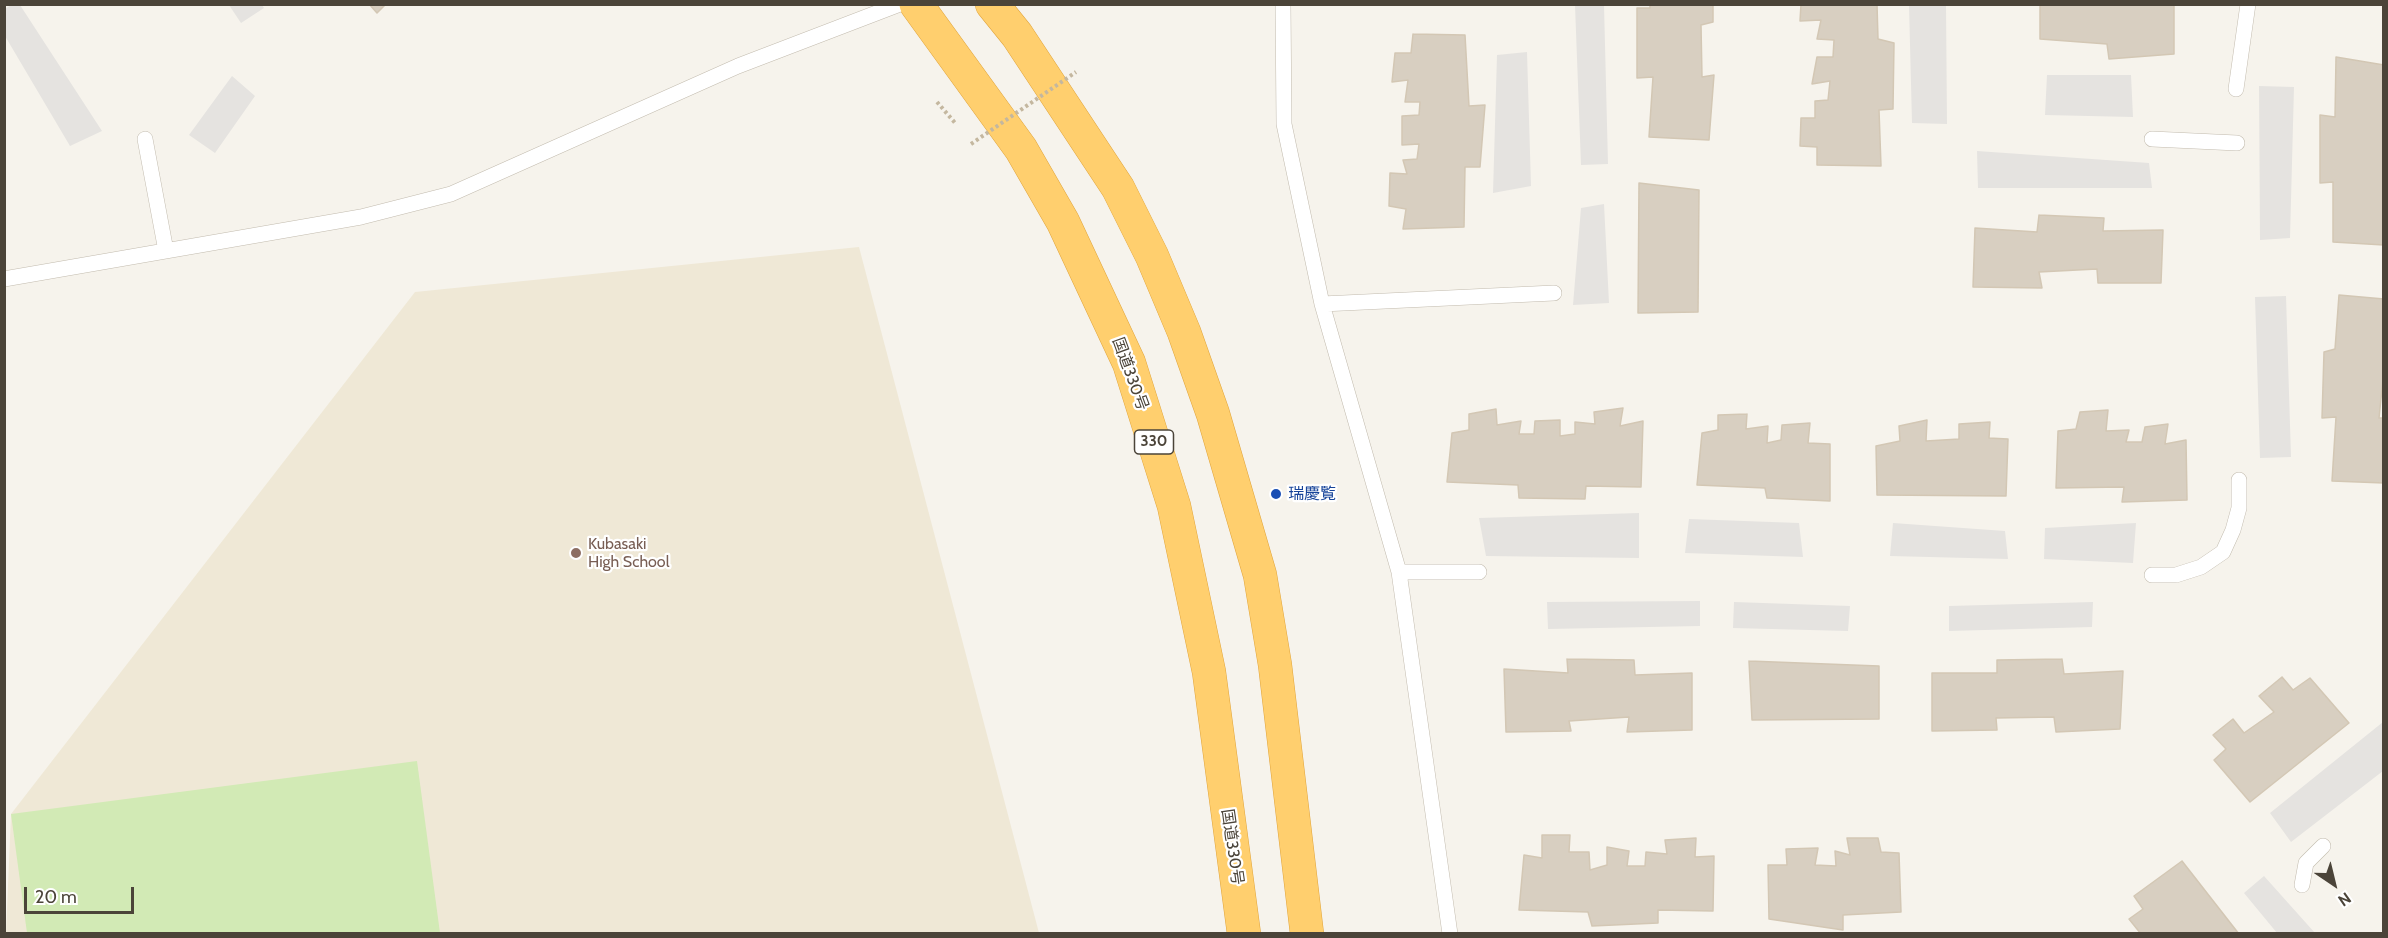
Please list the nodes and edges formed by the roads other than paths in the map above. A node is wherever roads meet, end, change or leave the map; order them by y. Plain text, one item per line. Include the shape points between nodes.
1 (900, 4) edge
2 (916, 4) edge
3 (992, 4) edge
4 (1283, 4) edge
5 (2248, 4) edge
6 (2236, 89) dead end
7 (2152, 139) dead end
8 (145, 140) dead end
9 (2236, 143) dead end
10 (166, 251) junction
11 (4, 279) edge
12 (1554, 293) dead end
13 (1322, 304) junction
14 (2239, 480) dead end
15 (1399, 572) junction
16 (1479, 573) dead end
17 (2152, 575) dead end
18 (2323, 846) dead end
19 (2302, 885) dead end
20 (1244, 933) edge
21 (1307, 933) edge
22 (1450, 933) edge

1 - 10 lane via 738,66 451,194 361,217
2 - 20 highway, 国道330号 / 330 via 1021,149 1063,222 1129,363 1174,507 1209,672
3 - 21 highway via 1017,35 1118,188 1157,267 1214,414 1260,575 1275,665
4 - 13 lane via 1284,124
5 - 6 lane
7 - 9 lane
8 - 10 lane
10 - 11 lane
12 - 13 lane
13 - 15 lane
14 - 17 lane via 2239,508 2223,552 2201,567 2176,575
15 - 16 lane
15 - 22 lane
18 - 19 lane via 2306,863

